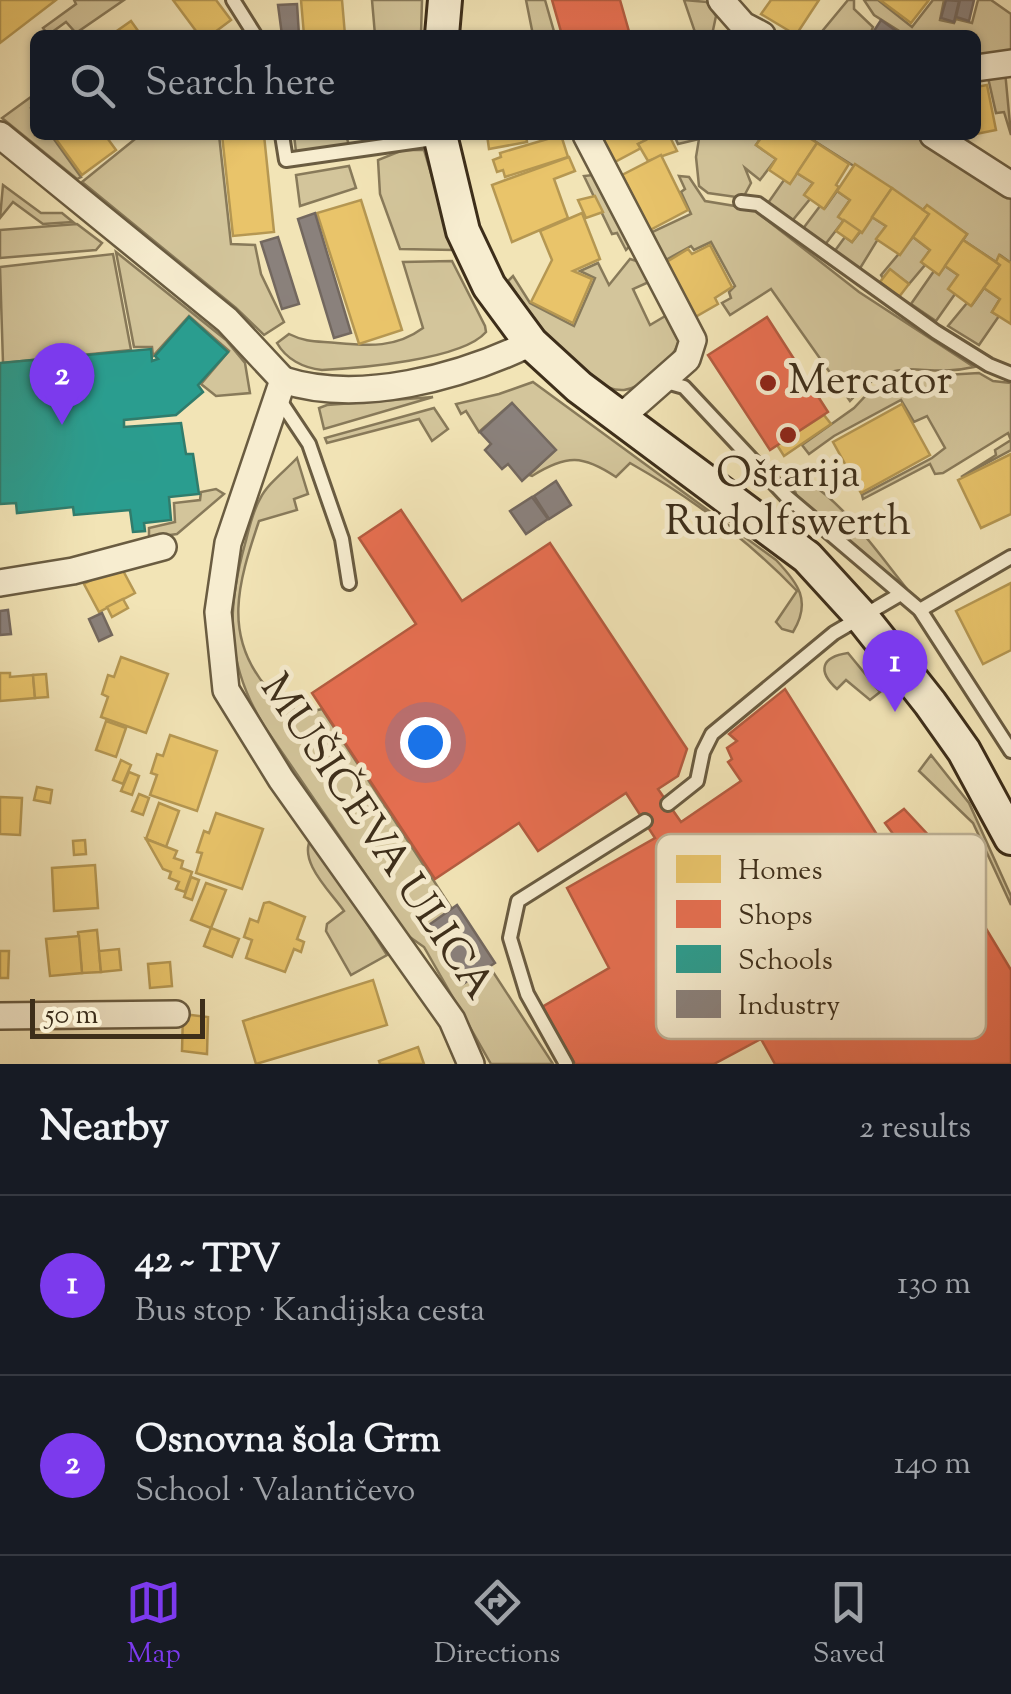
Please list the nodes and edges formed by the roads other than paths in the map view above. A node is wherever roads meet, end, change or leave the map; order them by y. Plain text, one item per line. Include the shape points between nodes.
1 (233, 0) edge
2 (444, 0) edge
3 (722, 0) edge
4 (252, 30) edge
5 (442, 30) edge
6 (742, 30) edge
7 (1011, 63) edge
8 (981, 67) edge
9 (0, 135) edge
10 (283, 140) edge
11 (420, 140) edge
12 (441, 140) edge
13 (589, 140) edge
14 (942, 140) edge
15 (1011, 185) edge
16 (742, 202) dead end
17 (530, 344) junction
18 (1011, 374) edge
19 (661, 381) junction
20 (281, 389) junction
21 (620, 418) junction
22 (164, 547) dead end
23 (1011, 557) edge
24 (0, 583) edge
25 (350, 583) dead end
26 (899, 595) junction
27 (920, 610) junction
28 (861, 616) junction
29 (1011, 751) edge
30 (668, 804) dead end
31 (644, 821) dead end
32 (1011, 838) edge
33 (176, 1014) dead end
34 (0, 1016) edge
35 (471, 1064) edge
36 (566, 1064) edge

1 - 4 lane
2 - 5 main road
3 - 6 street
7 - 8 street
9 - 20 street via 227,320
10 - 11 lane via 286,160
12 - 17 main road via 463,231
13 - 19 street via 693,340 687,358
14 - 15 street
16 - 18 lane via 758,204 936,332
17 - 20 street via 443,378
17 - 21 main road
19 - 21 street
19 - 26 lane via 684,387 786,496
20 - 25 lane via 309,444
20 - 35 street, MUŠIČEVA ULICA via 228,542 218,612 226,690 452,1020
21 - 28 main road via 807,557
22 - 24 street via 74,572
23 - 27 lane
26 - 27 lane
26 - 28 lane
27 - 29 lane
28 - 30 lane via 712,734 697,780
28 - 32 main road via 964,751
31 - 36 lane via 518,900 510,938 527,994
33 - 34 street

